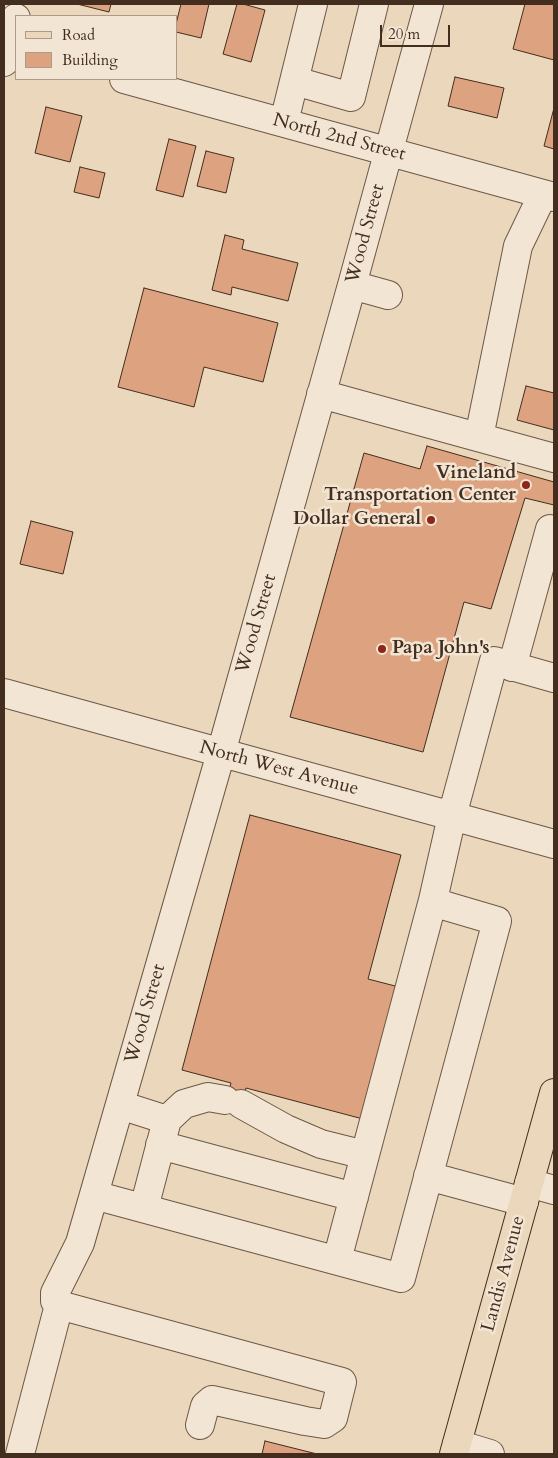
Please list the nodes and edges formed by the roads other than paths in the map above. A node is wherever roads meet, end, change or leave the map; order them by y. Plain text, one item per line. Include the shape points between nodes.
1 (313, 4) edge
2 (374, 4) edge
3 (429, 4) edge
4 (15, 25) edge
5 (8, 51) edge
6 (128, 80) edge
7 (295, 81) junction
8 (284, 122) junction
9 (388, 151) junction
10 (548, 195) edge
11 (352, 285) junction
12 (388, 295) dead end
13 (321, 394) junction
14 (479, 438) junction
15 (554, 458) edge
16 (554, 530) edge
17 (512, 666) junction
18 (554, 678) edge
19 (4, 693) edge
20 (221, 753) junction
21 (452, 816) junction
22 (554, 844) edge
23 (433, 900) junction
24 (554, 1093) edge
25 (120, 1105) junction
26 (164, 1133) junction
27 (365, 1155) junction
28 (428, 1176) junction
29 (536, 1192) edge
30 (94, 1195) junction
31 (354, 1197) junction
32 (144, 1208) junction
33 (337, 1260) junction
34 (59, 1305) junction
35 (200, 1425) dead end
36 (456, 1449) edge
37 (20, 1454) edge
38 (490, 1454) edge

1 - 7 street
2 - 7 street via 351,97
3 - 9 street, Wood Street
4 - 5 street
6 - 8 street, North 2nd Street
7 - 8 street
8 - 9 street, North 2nd Street
9 - 10 street, North 2nd Street
9 - 11 street, Wood Street
10 - 14 street via 518,246
11 - 12 street
11 - 13 street, Wood Street
13 - 14 street
13 - 20 street, Wood Street
14 - 15 street
16 - 17 street via 550,529
17 - 18 street
17 - 21 street via 494,662
19 - 20 street, North West Avenue
20 - 21 street, North West Avenue
20 - 25 street, Wood Street
21 - 22 street, North West Avenue
21 - 23 street
23 - 27 street
23 - 28 street via 498,921
24 - 29 main road, Landis Avenue
25 - 26 street
25 - 30 street, Wood Street
26 - 27 street via 184,1104 208,1097 233,1102 320,1144
26 - 31 street
26 - 32 street
27 - 31 street
28 - 29 street
28 - 33 street via 401,1278
29 - 36 main road, Landis Avenue
30 - 32 street
30 - 34 street, Wood Street via 80,1243 54,1293 54,1301
31 - 33 street
32 - 33 street
34 - 35 street via 342,1382 333,1418 324,1424 212,1400 205,1406
34 - 37 street
36 - 38 street

